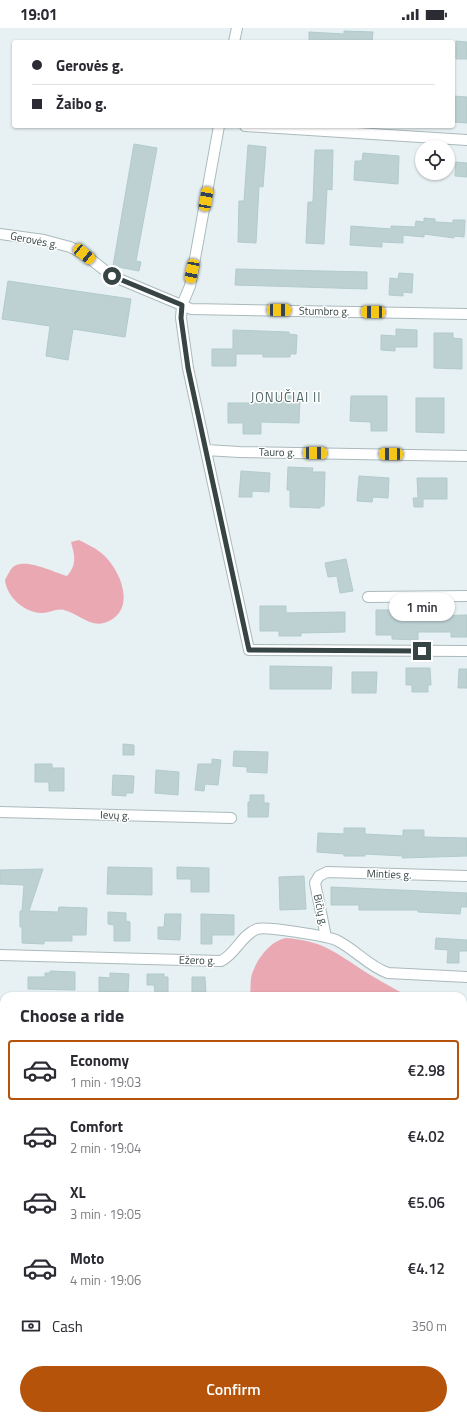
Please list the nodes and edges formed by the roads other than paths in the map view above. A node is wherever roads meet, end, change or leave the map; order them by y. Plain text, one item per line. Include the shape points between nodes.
1 (237, 28) edge
2 (234, 40) edge
3 (219, 128) edge
4 (277, 128) edge
5 (467, 140) edge
6 (0, 234) edge
7 (182, 305) junction
8 (467, 314) edge
9 (206, 450) junction
10 (467, 456) edge
11 (467, 596) edge
12 (368, 597) dead end
13 (467, 651) edge
14 (0, 812) edge
15 (231, 818) dead end
16 (467, 876) edge
17 (315, 883) joint
18 (326, 937) junction
19 (0, 955) edge
20 (467, 977) edge

1 - 2 street
3 - 7 street via 190,286
4 - 5 street
6 - 7 street, Gerovės g. via 44,240 70,247 84,254 112,276
7 - 8 street, Stumbro g. via 191,309
7 - 9 street via 181,318 188,368
9 - 10 street, Tauro g.
9 - 13 street via 249,650
11 - 12 street
14 - 15 street, Ievų g.
16 - 17 street, Minties g. via 327,872
17 - 18 street, Bičių g.
18 - 19 street, Ežero g. via 258,929 248,935 229,958 220,961
18 - 20 street, Ežero g. via 388,973

